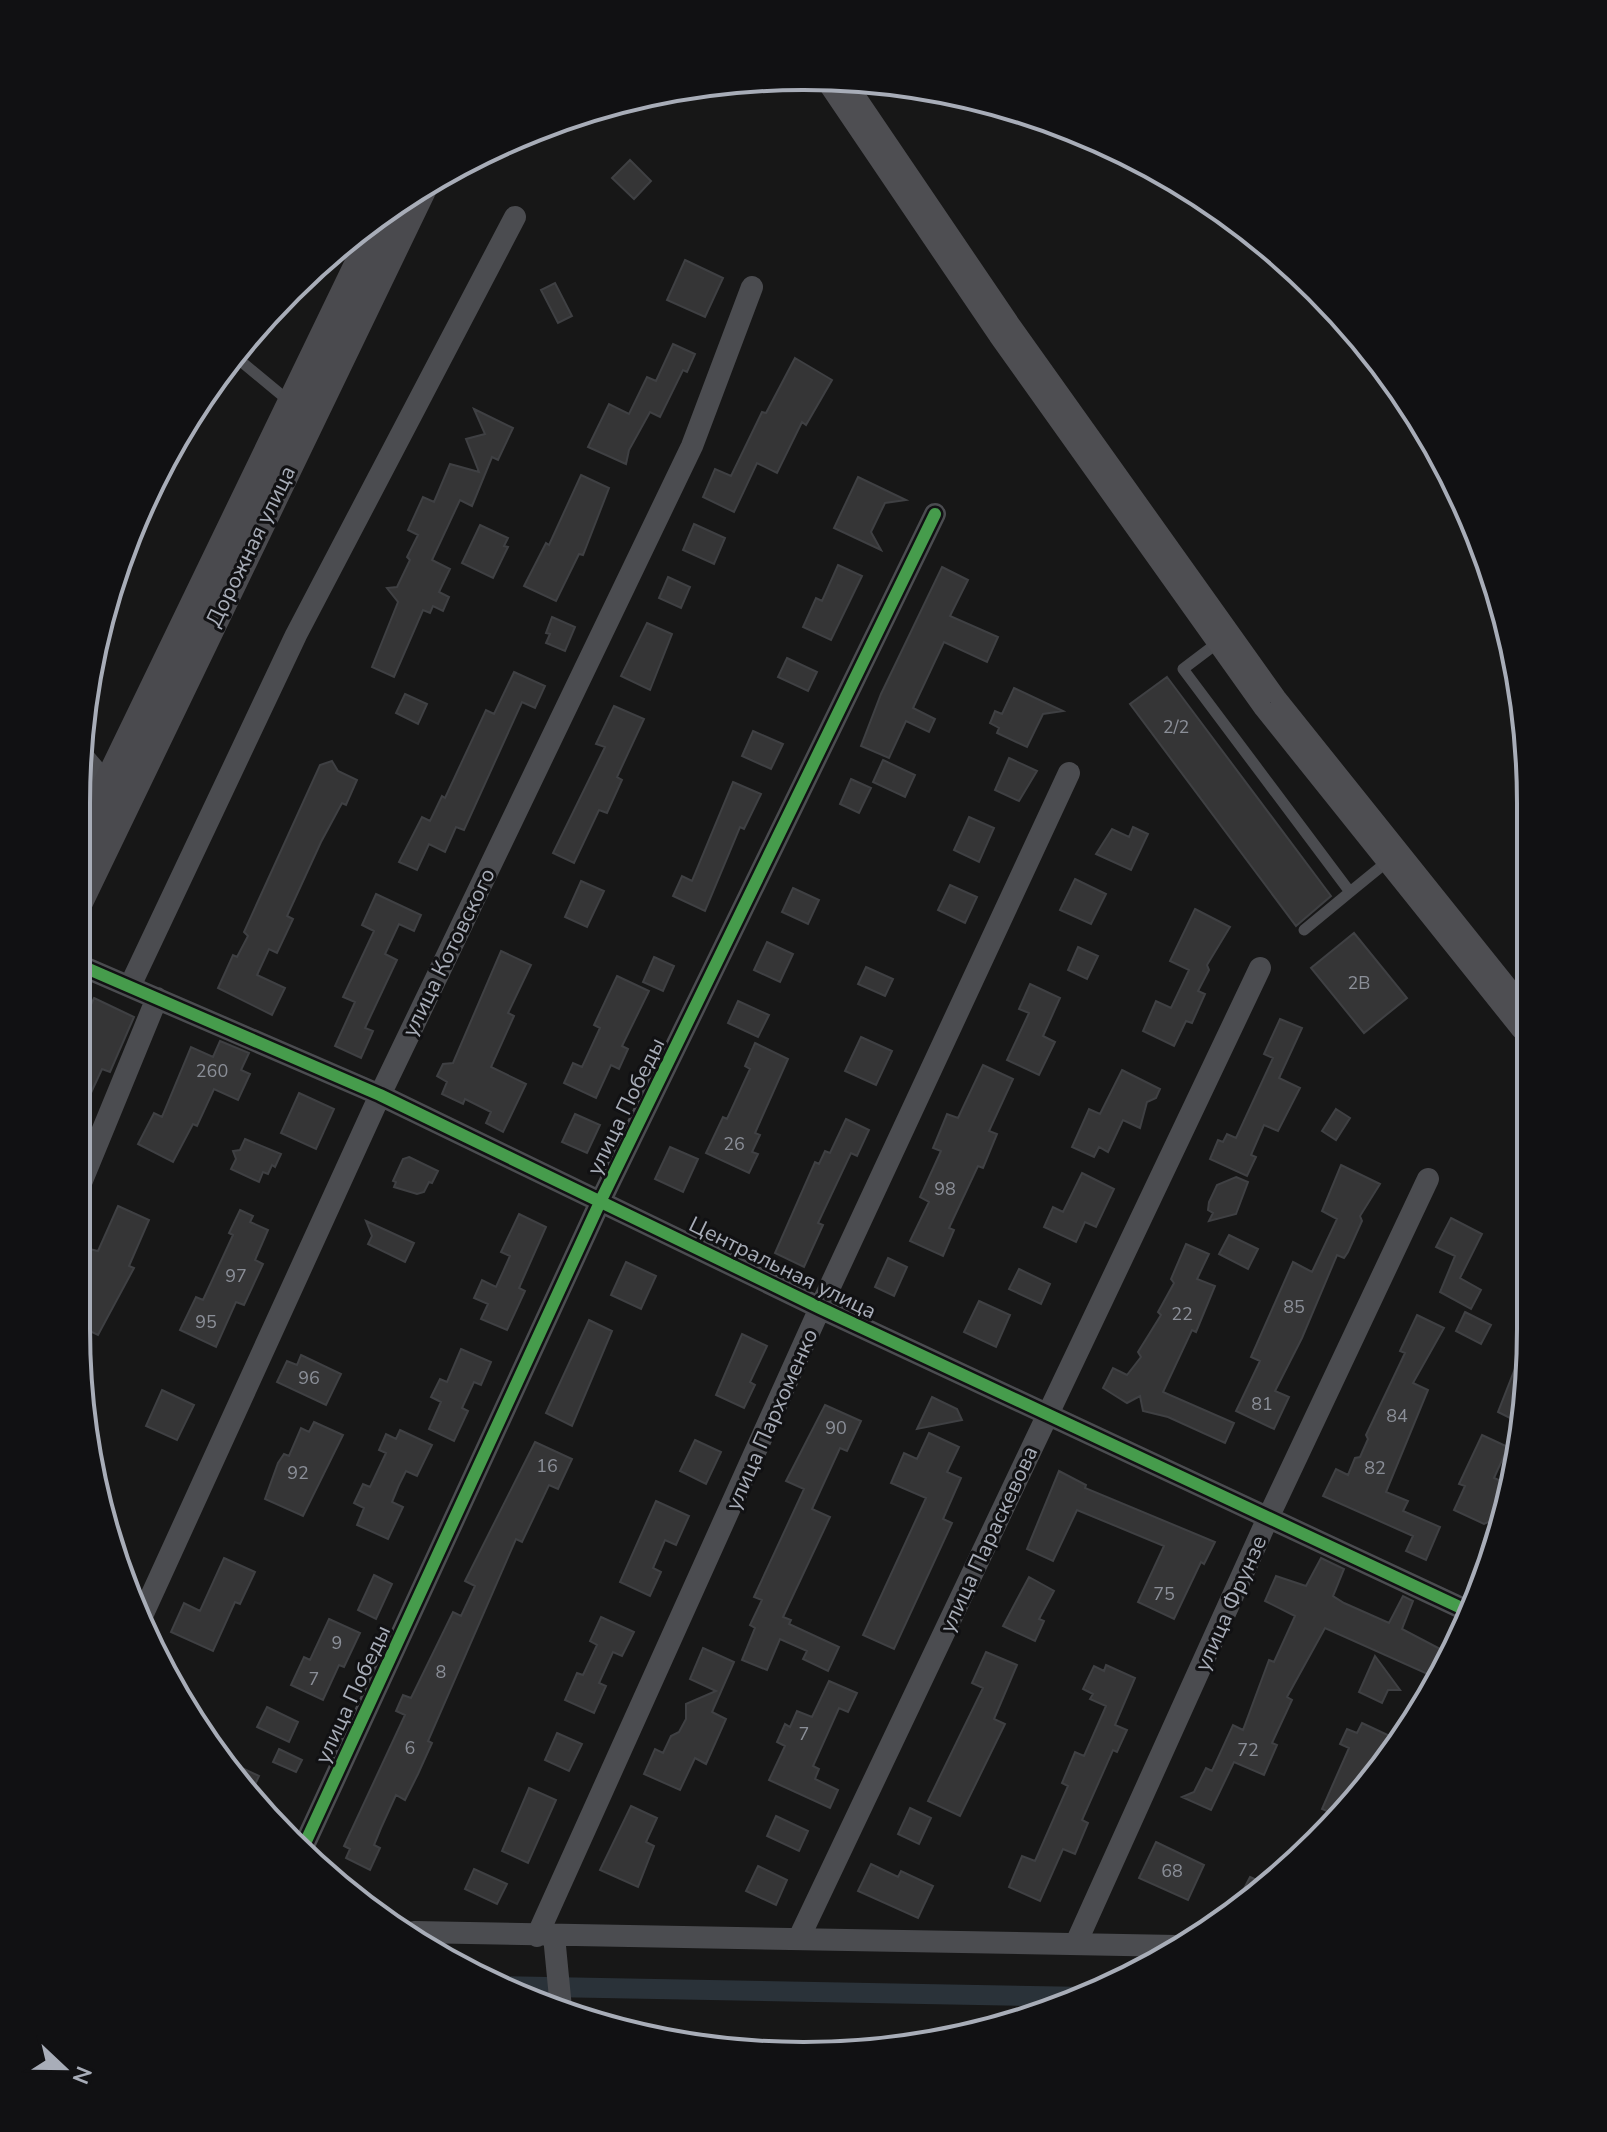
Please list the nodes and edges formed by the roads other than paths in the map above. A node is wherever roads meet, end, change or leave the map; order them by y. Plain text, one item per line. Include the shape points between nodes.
1 (843, 92) edge
2 (870, 94) edge
3 (413, 207) edge
4 (515, 217) dead end
5 (375, 233) edge
6 (752, 287) dead end
7 (242, 363) edge
8 (293, 405) junction
9 (935, 514) dead end
10 (1223, 638) junction
11 (92, 765) edge
12 (1069, 773) dead end
13 (118, 792) junction
14 (90, 831) edge
15 (1393, 857) junction
16 (90, 868) edge
17 (1350, 892) junction
18 (1304, 930) dead end
19 (1260, 968) dead end
20 (90, 969) edge
21 (130, 986) junction
22 (1517, 992) edge
23 (157, 998) junction
24 (1517, 1012) edge
25 (380, 1095) junction
26 (90, 1161) edge
27 (1428, 1179) dead end
28 (601, 1200) junction
29 (820, 1308) junction
30 (1047, 1414) junction
31 (1267, 1520) junction
32 (146, 1607) edge
33 (1460, 1608) edge
34 (306, 1840) edge
35 (424, 1932) edge
36 (545, 1936) junction
37 (799, 1938) junction
38 (1077, 1941) junction
39 (1158, 1947) edge
40 (559, 1999) edge

1 - 10 highway
2 - 22 highway via 1014,325 1280,696
3 - 13 main road, Дорожная улица
4 - 21 street via 296,635
5 - 8 main road, Дорожная улица
6 - 25 street, улица Котовского via 692,446
7 - 8 lane
8 - 13 main road, Дорожная улица
9 - 28 street, улица Победы
10 - 15 highway
10 - 17 lane via 1183,669
11 - 13 street
12 - 29 street, улица Пархоменко
13 - 14 main road, Дорожная улица
13 - 16 main road, Дорожная улица
15 - 17 lane
15 - 24 highway
17 - 18 lane
19 - 30 street, улица Параскевова
20 - 21 street, Центральная улица
21 - 23 street, Центральная улица
23 - 25 street, Центральная улица
23 - 26 street
25 - 28 street, Центральная улица
25 - 32 street, улица Котовского
27 - 31 street, улица Фрунзе
28 - 29 street, Центральная улица
28 - 34 street, улица Победы
29 - 30 street, Центральная улица
29 - 36 street, улица Пархоменко
30 - 31 street, Центральная улица
30 - 37 street, улица Параскевова
31 - 33 street, Центральная улица
31 - 38 street, улица Фрунзе
35 - 36 street
36 - 37 street
36 - 40 street, улица Пархоменко
37 - 38 street
38 - 39 street

